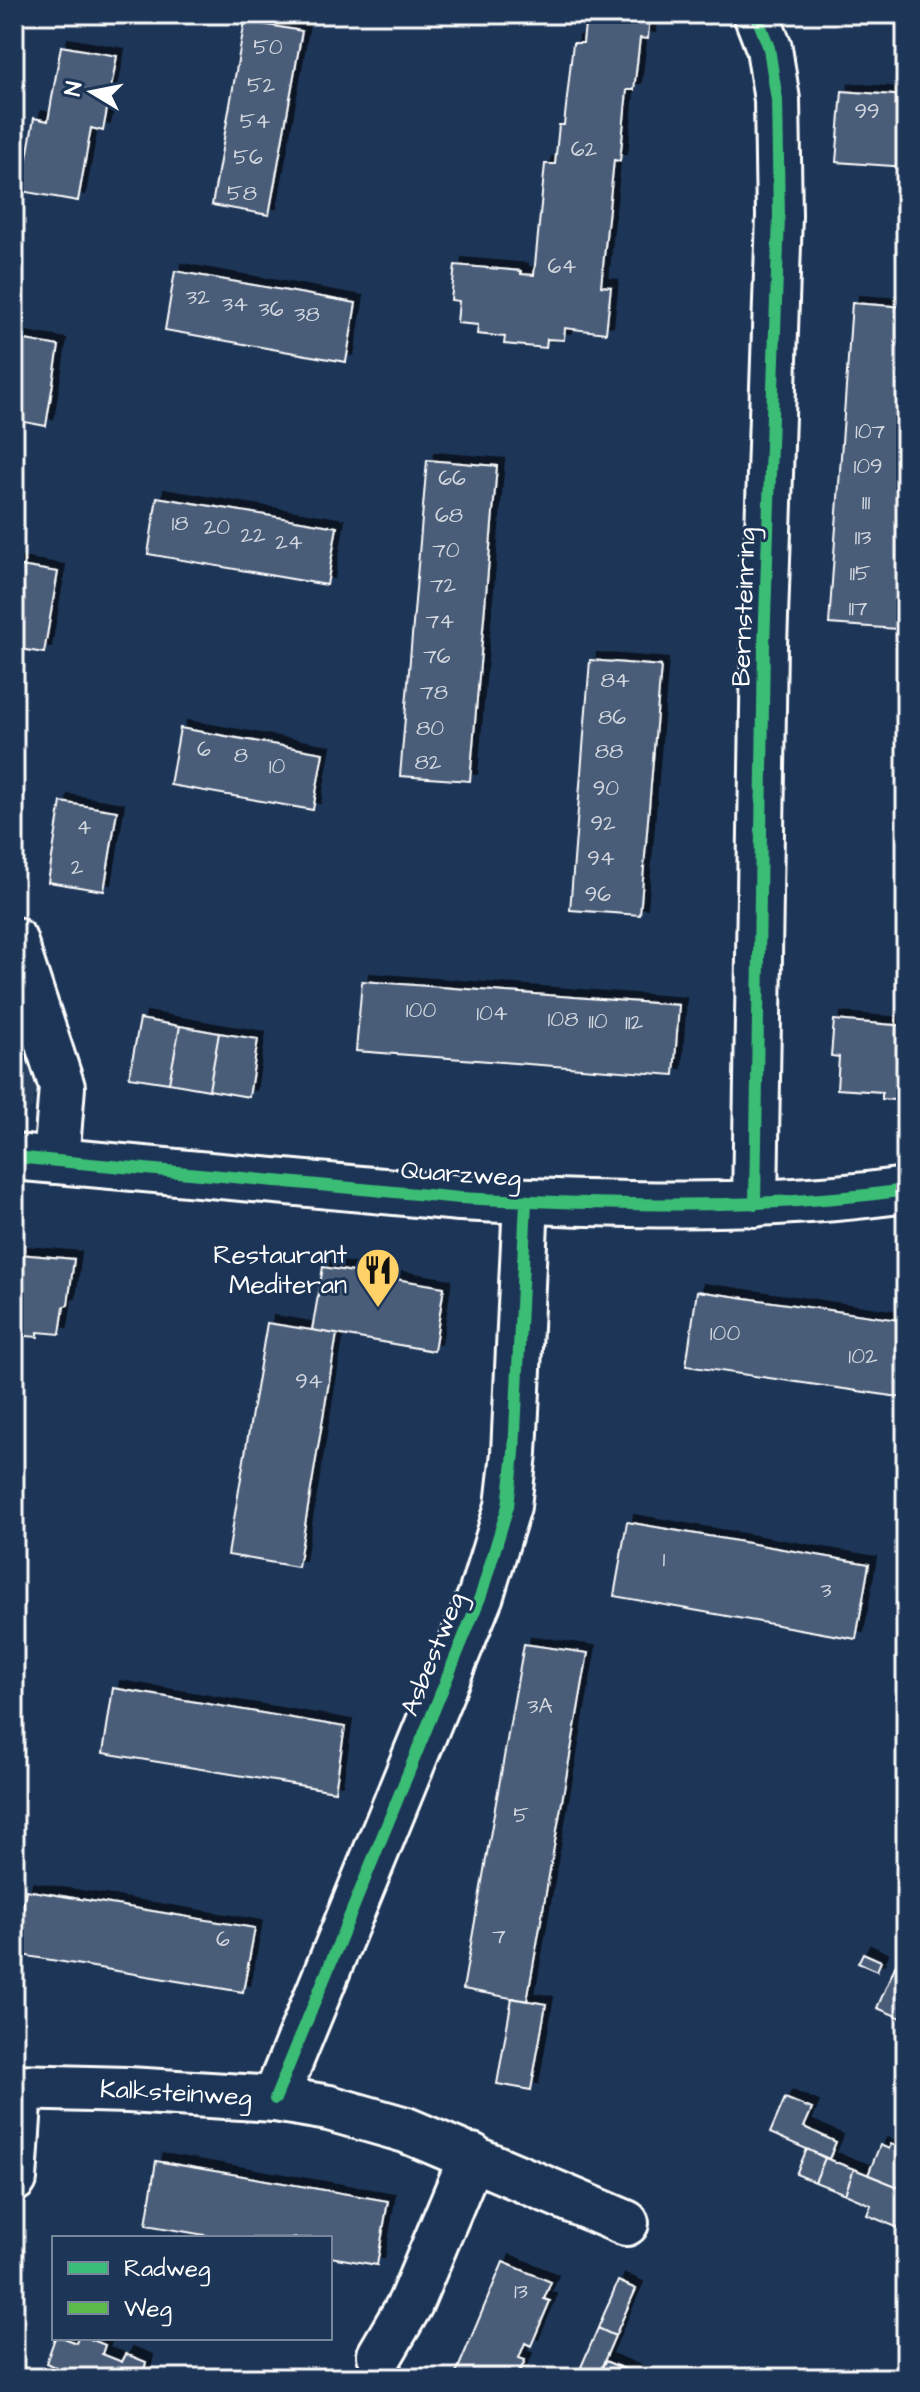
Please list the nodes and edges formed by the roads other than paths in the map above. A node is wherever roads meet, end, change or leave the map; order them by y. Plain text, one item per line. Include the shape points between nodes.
1 (756, 14) edge
2 (14, 940) edge
3 (35, 1159) edge
4 (906, 1190) edge
5 (526, 1201) junction
6 (755, 1204) junction
7 (17, 2087) edge
8 (275, 2099) junction
9 (472, 2156) junction
10 (14, 2179) edge
11 (626, 2223) dead end
12 (380, 2355) dead end

1 - 6 street, Bernsteinring via 769,48 777,100 779,216 764,646
2 - 3 street via 62,1087
3 - 5 street, Quarzweg
4 - 6 street, Quarzweg
5 - 6 street, Quarzweg
5 - 8 street, Asbestweg via 514,1453 496,1550
7 - 8 street, Kalksteinweg
7 - 10 street
8 - 9 street, Kalksteinweg via 406,2130
9 - 11 street, Kalksteinweg
9 - 12 street via 410,2304

